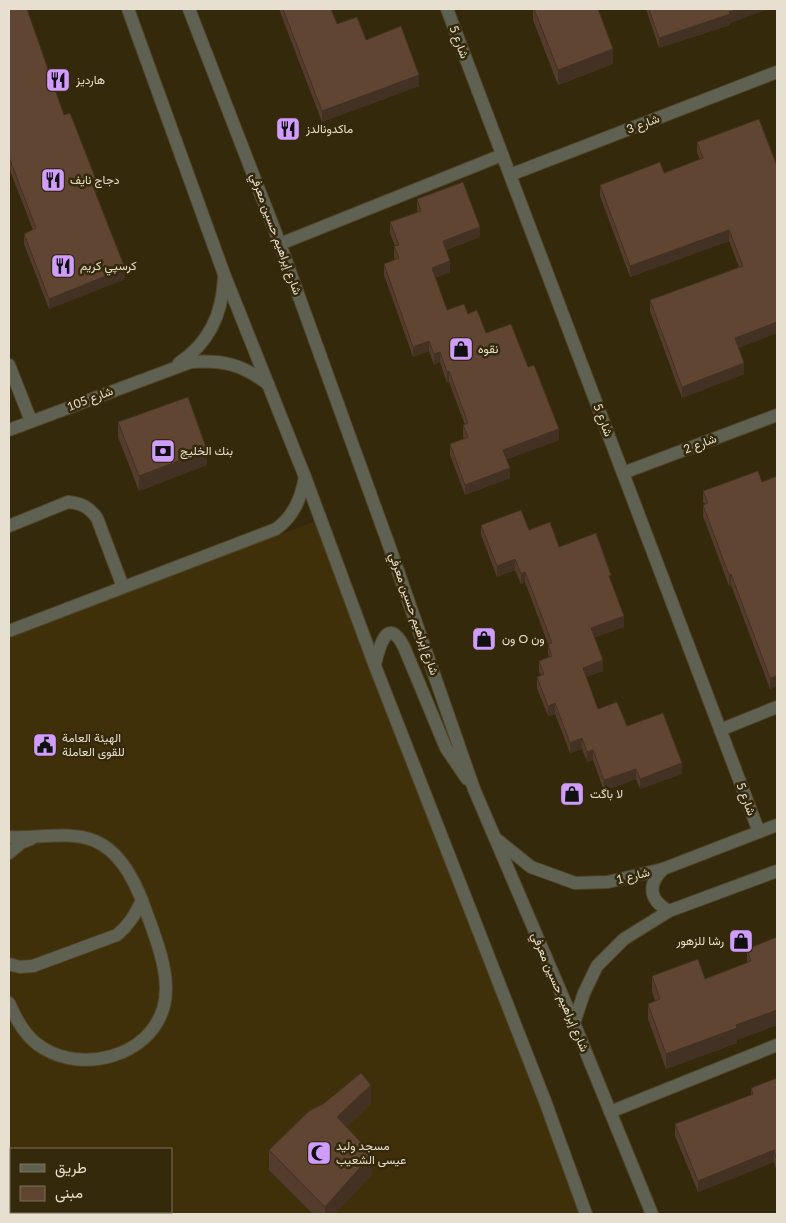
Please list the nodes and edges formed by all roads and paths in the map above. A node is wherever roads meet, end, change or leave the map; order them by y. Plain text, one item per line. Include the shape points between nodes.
1 (128, 9) edge
2 (190, 9) edge
3 (447, 9) edge
4 (777, 72) edge
5 (502, 155) junction
6 (510, 175) junction
7 (280, 244) junction
8 (224, 274) junction
9 (9, 365) edge
10 (171, 368) junction
11 (269, 385) junction
12 (777, 415) edge
13 (31, 421) junction
14 (9, 430) edge
15 (623, 473) junction
16 (305, 477) junction
17 (9, 526) edge
18 (124, 587) junction
19 (9, 631) edge
20 (375, 666) junction
21 (777, 707) edge
22 (720, 730) junction
23 (474, 789) junction
24 (777, 825) edge
25 (759, 832) junction
26 (9, 836) edge
27 (36, 837) junction
28 (494, 837) junction
29 (9, 853) edge
30 (663, 868) junction
31 (777, 871) edge
32 (142, 900) junction
33 (669, 911) junction
34 (9, 964) edge
35 (9, 1003) edge
36 (574, 1023) junction
37 (777, 1045) edge
38 (610, 1112) junction
39 (586, 1214) edge
40 (652, 1214) edge

1 - 8 street
2 - 7 street, شارع إبراهيم حسين معرفي
3 - 5 street, شارع 5
4 - 6 street, شارع 3
5 - 6 street, شارع 5
5 - 7 street
6 - 15 street, شارع 5
7 - 23 street, شارع إبراهيم حسين معرفي
8 - 10 street, شارع 105 via 223,297 217,319 206,339
8 - 11 street
9 - 13 street
10 - 11 street, شارع 105 via 212,360 252,372
10 - 13 street, شارع 105
11 - 16 street
12 - 15 street, شارع 2
13 - 14 street, شارع 105
15 - 22 street, شارع 5
16 - 18 street via 296,507 276,529
16 - 20 street
17 - 18 street via 68,502 85,506 97,518
18 - 19 street
20 - 23 street via 383,638 392,634 398,637 446,748
20 - 39 street
21 - 22 street
22 - 25 street, شارع 5
23 - 28 street, شارع إبراهيم حسين معرفي
24 - 25 street, شارع 1
25 - 30 street, شارع 1
26 - 27 street
27 - 29 street
27 - 32 street via 55,834 76,836 109,848 123,863
28 - 30 street, شارع 1 via 531,867 575,883 608,882
28 - 36 street, شارع إبراهيم حسين معرفي
30 - 33 street via 655,876 652,887 654,898
31 - 33 street
32 - 34 street via 135,915 117,935 34,966
32 - 35 street via 155,936 166,986 163,1009 153,1031 143,1041 132,1049 103,1058 77,1060 57,1055 30,1038
33 - 36 street via 624,938 598,966
36 - 38 street, شارع إبراهيم حسين معرفي
37 - 38 street
38 - 40 street, شارع إبراهيم حسين معرفي

